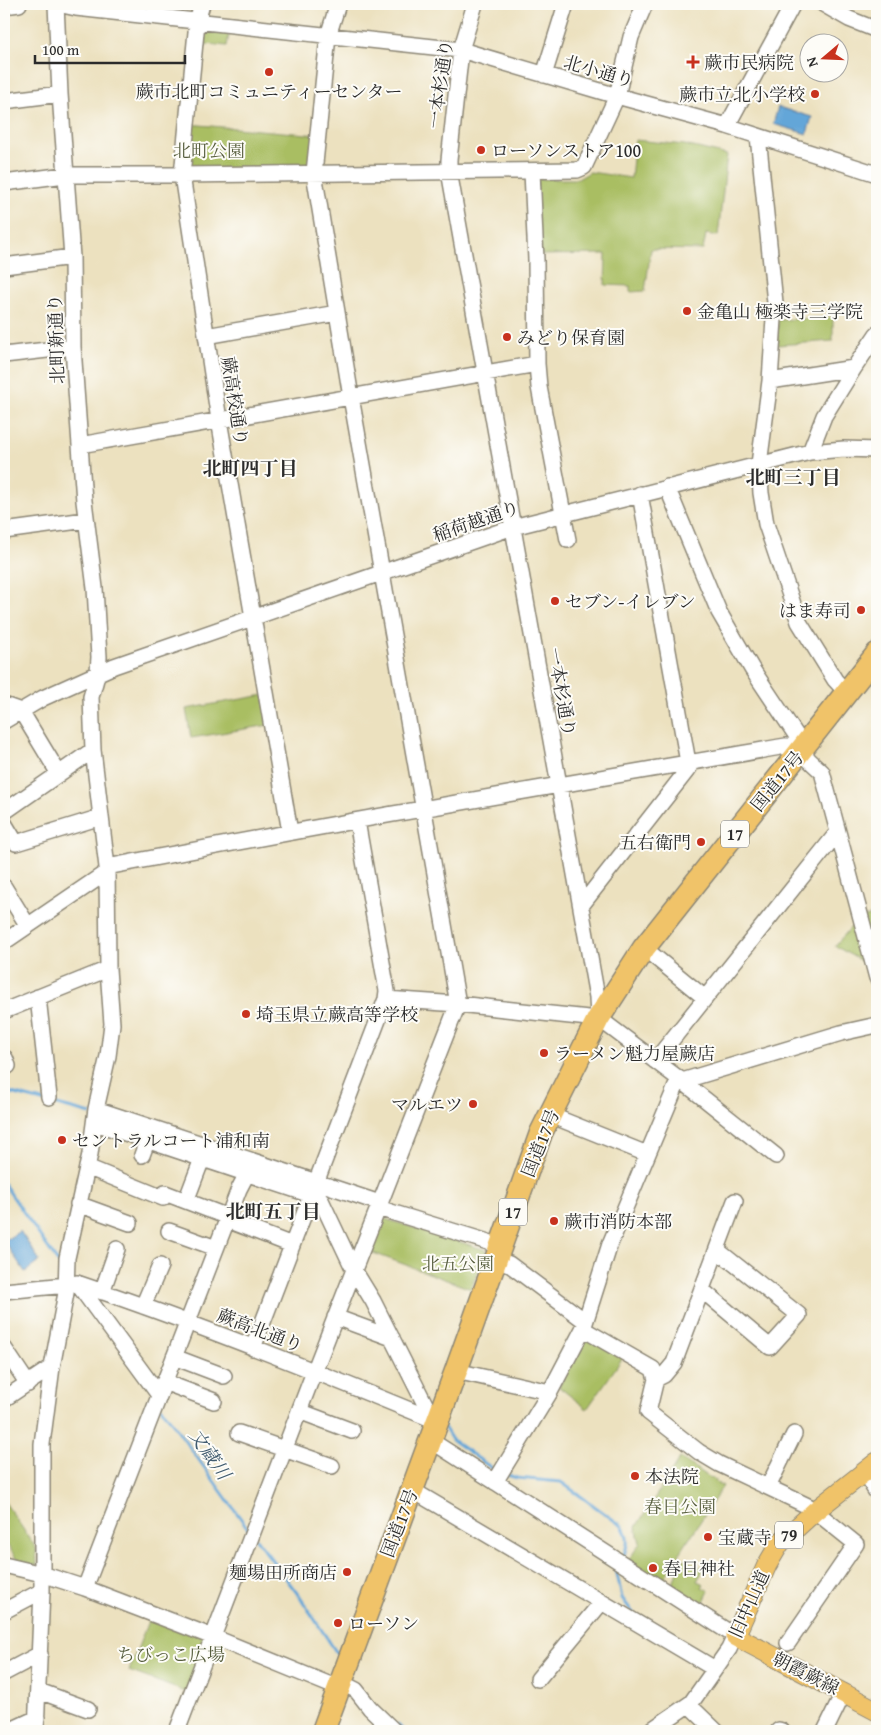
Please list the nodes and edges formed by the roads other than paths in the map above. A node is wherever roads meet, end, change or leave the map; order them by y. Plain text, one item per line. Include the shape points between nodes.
1 (19, 4) edge
2 (57, 4) edge
3 (202, 4) edge
4 (338, 4) edge
5 (475, 4) edge
6 (566, 4) edge
7 (645, 4) edge
8 (793, 4) edge
9 (823, 4) edge
10 (4, 6) edge
11 (197, 22) junction
12 (877, 30) edge
13 (328, 36) junction
14 (461, 50) junction
15 (544, 75) junction
16 (60, 94) junction
17 (617, 96) junction
18 (4, 101) edge
19 (727, 126) junction
20 (758, 136) junction
21 (532, 170) junction
22 (450, 171) junction
23 (314, 173) junction
24 (877, 174) edge
25 (65, 175) junction
26 (182, 175) junction
27 (4, 183) edge
28 (72, 257) junction
29 (4, 266) edge
30 (337, 313) junction
31 (877, 334) edge
32 (206, 336) junction
33 (73, 347) junction
34 (4, 356) edge
35 (537, 364) junction
36 (854, 368) junction
37 (485, 372) junction
38 (770, 381) junction
39 (351, 397) junction
40 (219, 420) junction
41 (80, 445) junction
42 (877, 450) edge
43 (810, 452) junction
44 (759, 464) junction
45 (667, 487) junction
46 (640, 494) junction
47 (563, 514) junction
48 (86, 520) junction
49 (513, 527) junction
50 (4, 531) edge
51 (568, 540) dead end
52 (382, 573) junction
53 (253, 617) junction
54 (877, 654) edge
55 (98, 672) junction
56 (847, 693) junction
57 (4, 705) edge
58 (21, 711) junction
59 (4, 721) edge
60 (804, 748) junction
61 (93, 750) junction
62 (688, 763) junction
63 (59, 774) junction
64 (559, 785) junction
65 (424, 810) junction
66 (4, 812) edge
67 (101, 817) junction
68 (357, 821) junction
69 (4, 823) edge
70 (290, 832) junction
71 (837, 833) junction
72 (107, 870) junction
73 (4, 887) edge
74 (581, 906) junction
75 (28, 926) junction
76 (4, 942) edge
77 (644, 948) junction
78 (108, 969) junction
79 (877, 978) edge
80 (38, 997) junction
81 (706, 998) junction
82 (386, 999) junction
83 (458, 1004) junction
84 (4, 1011) edge
85 (598, 1019) junction
86 (877, 1025) edge
87 (656, 1061) junction
88 (679, 1083) junction
89 (49, 1097) dead end
90 (550, 1115) junction
91 (96, 1116) junction
92 (149, 1135) junction
93 (204, 1153) junction
94 (648, 1154) junction
95 (142, 1155) dead end
96 (776, 1156) dead end
97 (87, 1166) junction
98 (250, 1168) junction
99 (313, 1189) junction
100 (186, 1201) junction
101 (735, 1201) dead end
102 (78, 1204) junction
103 (379, 1206) junction
104 (228, 1218) junction
105 (130, 1223) dead end
106 (169, 1231) dead end
107 (292, 1245) junction
108 (216, 1248) junction
109 (117, 1249) dead end
110 (717, 1250) junction
111 (498, 1252) junction
112 (160, 1266) dead end
113 (355, 1268) junction
114 (70, 1280) junction
115 (702, 1290) junction
116 (4, 1291) edge
117 (102, 1292) junction
118 (144, 1306) junction
119 (335, 1317) junction
120 (188, 1322) junction
121 (584, 1325) junction
122 (392, 1338) junction
123 (4, 1348) edge
124 (253, 1348) junction
125 (174, 1357) junction
126 (52, 1367) junction
127 (456, 1371) junction
128 (314, 1372) junction
129 (224, 1376) dead end
130 (656, 1379) junction
131 (28, 1384) junction
132 (550, 1392) junction
133 (159, 1395) junction
134 (4, 1399) edge
135 (214, 1401) dead end
136 (299, 1412) junction
137 (435, 1424) junction
138 (352, 1431) dead end
139 (239, 1433) dead end
140 (794, 1434) dead end
141 (284, 1449) junction
142 (332, 1466) dead end
143 (871, 1467) edge
144 (499, 1476) junction
145 (768, 1487) junction
146 (412, 1490) junction
147 (877, 1494) edge
148 (815, 1511) junction
149 (4, 1565) edge
150 (42, 1574) junction
151 (85, 1588) junction
152 (42, 1591) junction
153 (602, 1603) junction
154 (4, 1611) edge
155 (213, 1636) junction
156 (735, 1636) junction
157 (788, 1642) dead end
158 (40, 1654) junction
159 (715, 1669) junction
160 (4, 1673) edge
161 (343, 1673) junction
162 (538, 1678) dead end
163 (39, 1691) junction
164 (844, 1692) junction
165 (689, 1704) junction
166 (88, 1709) dead end
167 (877, 1711) edge
168 (40, 1727) edge
169 (9, 1731) edge
170 (177, 1731) edge
171 (322, 1731) edge
172 (394, 1731) edge
173 (650, 1731) edge
174 (716, 1731) edge
175 (825, 1731) edge

1 - 10 street
2 - 11 street, 北小通り
2 - 16 street, 北町新通り
3 - 11 street, 蕨高校通り
4 - 13 street
5 - 14 street, 一本杉通り
6 - 15 street
7 - 17 street via 631,37
8 - 19 street
9 - 12 street
11 - 13 street, 北小通り
11 - 26 street, 蕨高校通り
13 - 14 street, 北小通り
13 - 23 street
14 - 15 street, 北小通り
14 - 22 street, 一本杉通り
15 - 17 street, 北小通り
16 - 18 street
16 - 25 street, 北町新通り
17 - 19 street, 北小通り
17 - 21 street via 584,167 577,170
19 - 20 street, 北小通り
20 - 24 street, 北小通り
20 - 38 street via 775,303
21 - 22 street
21 - 35 street
22 - 23 street
22 - 37 street, 一本杉通り
23 - 26 street
23 - 30 street
25 - 26 street
25 - 27 street
25 - 28 street, 北町新通り
26 - 32 street, 蕨高校通り
28 - 29 street
28 - 33 street, 北町新通り
30 - 32 street
30 - 39 street
31 - 36 street
32 - 40 street, 蕨高校通り
33 - 34 street
33 - 41 street, 北町新通り
35 - 37 street
35 - 47 street
36 - 38 street
36 - 43 street via 824,416
37 - 39 street
37 - 49 street, 一本杉通り
38 - 44 street
39 - 40 street
39 - 52 street
40 - 41 street
40 - 53 street, 蕨高校通り
41 - 48 street, 北町新通り
42 - 43 street, 稲荷越通り
43 - 44 street, 稲荷越通り
44 - 45 street, 稲荷越通り
44 - 56 street via 766,524 799,622 835,680
45 - 46 street, 稲荷越通り
45 - 60 street via 719,612
46 - 47 street, 稲荷越通り
46 - 62 street
47 - 49 street, 稲荷越通り
47 - 51 street
48 - 50 street
48 - 55 street, 北町新通り via 96,605
49 - 52 street, 稲荷越通り
49 - 64 street, 一本杉通り
52 - 53 street, 稲荷越通り
52 - 65 street
53 - 55 street, 稲荷越通り
53 - 70 street, 蕨高校通り
54 - 56 highway, 国道17号 / 17
55 - 58 street, 稲荷越通り
55 - 61 street, 北町新通り via 92,697
56 - 60 highway, 国道17号 / 17
57 - 58 street
58 - 59 street, 稲荷越通り
58 - 63 street
60 - 62 street via 786,746
60 - 71 street via 807,758 822,772
60 - 77 highway, 国道17号 / 17
61 - 63 street
61 - 67 street, 北町新通り
62 - 64 street
62 - 74 street via 689,768
63 - 66 street
64 - 65 street
64 - 74 street, 一本杉通り
65 - 68 street
65 - 83 street
67 - 69 street via 16,844
67 - 72 street, 北町新通り
68 - 70 street
68 - 82 street
70 - 72 street
71 - 79 street
71 - 81 street
72 - 75 street
72 - 78 street, 北町新通り
73 - 75 street
74 - 85 street, 一本杉通り
75 - 76 street
77 - 81 street
77 - 85 highway, 国道17号 / 17
78 - 80 street
78 - 91 street, 北町新通り via 112,1024
80 - 84 street
80 - 89 street
81 - 87 street
82 - 83 street
82 - 99 street
83 - 85 street
83 - 103 street
85 - 87 street
85 - 90 highway, 国道17号 / 17
86 - 88 street
87 - 88 street
88 - 94 street
88 - 96 street
90 - 94 street
90 - 111 highway, 国道17号 / 17
91 - 92 street
91 - 97 street, 北町新通り
92 - 93 street
92 - 95 street
93 - 98 street
93 - 100 street
94 - 121 street via 610,1244
97 - 100 street
97 - 102 street, 北町新通り
98 - 99 street
98 - 104 street
99 - 103 street
99 - 107 street
99 - 113 street
100 - 104 street
101 - 110 street
102 - 105 street
102 - 114 street, 北町新通り
103 - 111 street
103 - 113 street
104 - 107 street
104 - 108 street
106 - 108 street
107 - 124 street
108 - 120 street
109 - 117 street
110 - 115 street
110 - 115 street via 799,1315 770,1347
111 - 121 street
111 - 127 highway, 国道17号 / 17
112 - 118 street
113 - 119 street
113 - 122 street
114 - 116 street
114 - 117 street, 蕨高北通り
114 - 126 street, 北町新通り
114 - 133 street
115 - 130 street via 674,1363
117 - 118 street, 蕨高北通り
118 - 120 street, 蕨高北通り
119 - 122 street
119 - 128 street
120 - 124 street, 蕨高北通り
120 - 125 street
121 - 130 street via 653,1369
121 - 132 street
122 - 137 street
123 - 131 street
124 - 128 street, 蕨高北通り
125 - 129 street
125 - 133 street
126 - 131 street
126 - 150 street, 北町新通り via 42,1444
127 - 132 street
127 - 137 highway, 国道17号 / 17
128 - 136 street
128 - 137 street, 蕨高北通り via 428,1418
130 - 145 street via 648,1412 699,1452
131 - 134 street
132 - 144 street
133 - 135 street
133 - 151 street
136 - 138 street
136 - 141 street
137 - 144 street, 蕨高北通り
137 - 146 highway, 国道17号 / 17
139 - 141 street
140 - 145 street
141 - 142 street
141 - 155 street
143 - 147 street
143 - 148 main road, 旧中山道 / 79
144 - 156 street, 蕨高北通り via 620,1562
145 - 148 street
146 - 153 street
146 - 161 highway, 国道17号 / 17
148 - 156 main road, 旧中山道 / 79 via 780,1543
148 - 157 street via 856,1544
149 - 150 street
150 - 151 street
150 - 152 street, 北町新通り
151 - 155 street
152 - 154 street
152 - 158 street, 北町新通り
153 - 159 street
153 - 162 street
155 - 161 street via 328,1684
155 - 170 street
156 - 159 street, 旧中山道
156 - 164 main road, 朝霞蕨線
158 - 160 street
158 - 163 street, 北町新通り
159 - 165 street, 旧中山道
161 - 171 highway, 国道17号 / 17
161 - 172 street via 350,1687
163 - 166 street
163 - 168 street, 北町新通り
164 - 167 main road, 朝霞蕨線
164 - 175 street
165 - 173 street, 旧中山道
165 - 174 street
168 - 169 street

